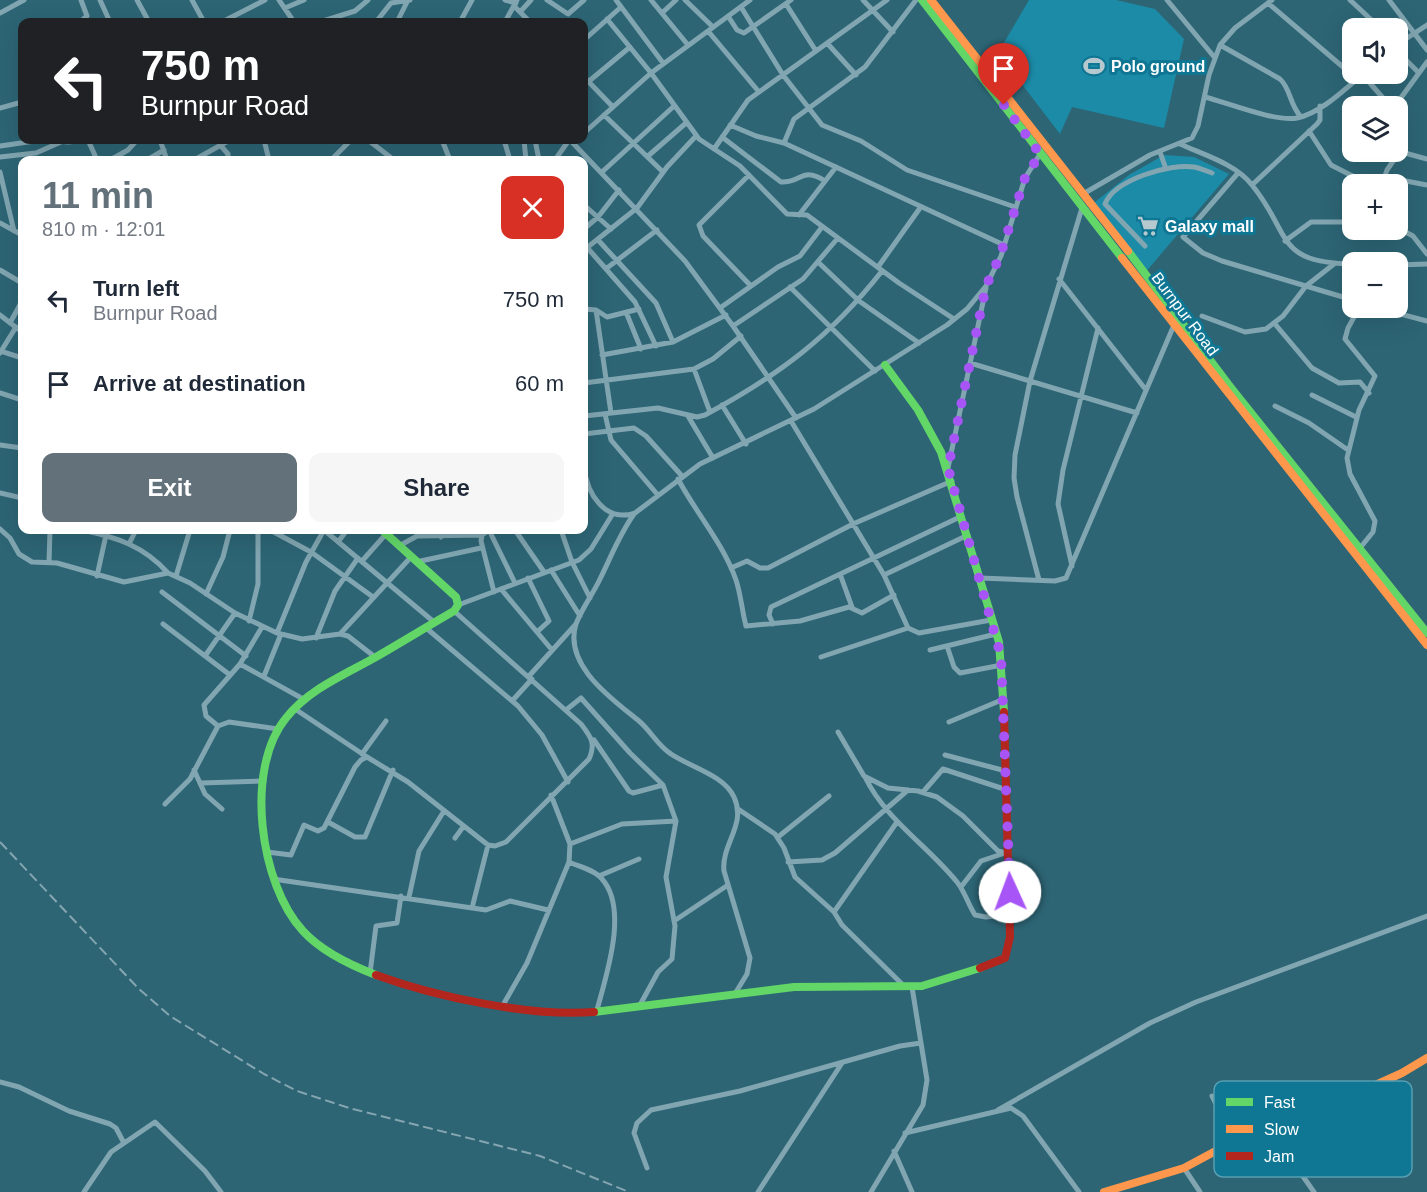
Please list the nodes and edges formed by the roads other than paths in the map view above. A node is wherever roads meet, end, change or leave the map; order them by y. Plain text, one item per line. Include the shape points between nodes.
1 (24, 0) edge
2 (81, 0) edge
3 (100, 0) edge
4 (137, 0) edge
5 (192, 0) edge
6 (265, 0) edge
7 (279, 0) edge
8 (304, 0) edge
9 (368, 0) edge
10 (472, 0) edge
11 (505, 0) edge
12 (531, 0) edge
13 (546, 0) edge
14 (616, 0) edge
15 (651, 0) edge
16 (676, 0) edge
17 (685, 0) edge
18 (864, 0) edge
19 (887, 0) edge
20 (916, 0) edge
21 (922, 0) edge
22 (931, 0) edge
23 (1167, 0) edge
24 (1350, 0) edge
25 (1389, 0) edge
26 (409, 1) edge
27 (582, 1) edge
28 (389, 2) edge
29 (789, 2) edge
30 (1270, 2) edge
31 (516, 3) edge
32 (745, 3) edge
33 (621, 7) junction
34 (285, 8) junction
35 (872, 10) junction
36 (520, 12) junction
37 (0, 13) edge
38 (662, 13) junction
39 (728, 16) junction
40 (85, 18) edge
41 (108, 18) edge
42 (147, 18) edge
43 (202, 18) edge
44 (230, 18) edge
45 (291, 18) edge
46 (333, 18) edge
47 (378, 18) edge
48 (399, 18) edge
49 (462, 18) edge
50 (508, 18) edge
51 (527, 18) edge
52 (1369, 18) edge
53 (607, 19) junction
54 (1427, 25) edge
55 (755, 27) junction
56 (710, 29) junction
57 (893, 32) junction
58 (1415, 33) junction
59 (588, 36) edge
60 (1408, 38) edge
61 (827, 43) junction
62 (688, 45) junction
63 (1220, 45) junction
64 (630, 47) junction
65 (1427, 50) edge
66 (816, 51) junction
67 (968, 53) junction
68 (1215, 58) junction
69 (1408, 62) edge
70 (1427, 62) edge
71 (663, 63) junction
72 (1342, 65) edge
73 (1418, 72) junction
74 (651, 73) junction
75 (783, 75) junction
76 (856, 75) junction
77 (588, 78) edge
78 (588, 81) edge
79 (1349, 84) edge
80 (1371, 84) edge
81 (759, 92) junction
82 (1382, 96) edge
83 (1402, 96) edge
84 (1205, 97) junction
85 (18, 103) edge
86 (1320, 106) junction
87 (613, 107) junction
88 (673, 107) junction
89 (0, 108) edge
90 (809, 109) junction
91 (604, 115) junction
92 (1301, 117) junction
93 (686, 123) junction
94 (730, 125) junction
95 (588, 129) edge
96 (1309, 131) junction
97 (696, 136) junction
98 (722, 137) junction
99 (18, 143) edge
100 (634, 143) junction
101 (784, 143) junction
102 (56, 144) edge
103 (133, 144) edge
104 (162, 144) edge
105 (224, 144) edge
106 (347, 144) edge
107 (373, 144) edge
108 (569, 144) edge
109 (1180, 144) junction
110 (0, 146) edge
111 (221, 146) junction
112 (714, 149) junction
113 (164, 150) junction
114 (1160, 152) junction
115 (36, 153) junction
116 (1040, 154) junction
117 (36, 156) edge
118 (118, 156) edge
119 (154, 156) edge
120 (166, 156) edge
121 (202, 156) edge
122 (228, 156) edge
123 (335, 156) edge
124 (389, 156) edge
125 (558, 156) edge
126 (648, 156) junction
127 (0, 157) edge
128 (1427, 159) edge
129 (588, 161) edge
130 (836, 167) junction
131 (1166, 169) junction
132 (0, 172) edge
133 (602, 172) junction
134 (663, 172) junction
135 (1212, 173) dead end
136 (1238, 173) junction
137 (1349, 174) edge
138 (1386, 174) edge
139 (748, 176) junction
140 (825, 181) junction
141 (1408, 183) edge
142 (1252, 185) junction
143 (1427, 185) edge
144 (620, 190) junction
145 (1078, 195) junction
146 (1083, 206) junction
147 (1015, 207) junction
148 (588, 208) edge
149 (637, 208) junction
150 (920, 208) junction
151 (799, 215) junction
152 (598, 217) junction
153 (1342, 222) edge
154 (0, 223) edge
155 (588, 226) edge
156 (822, 227) junction
157 (611, 229) junction
158 (657, 230) junction
159 (14, 231) junction
160 (18, 233) edge
161 (1408, 233) edge
162 (837, 238) junction
163 (598, 240) junction
164 (1286, 241) junction
165 (1004, 245) junction
166 (588, 246) edge
167 (1145, 246) dead end
168 (588, 251) edge
169 (1427, 254) edge
170 (617, 260) junction
171 (818, 262) junction
172 (1334, 264) junction
173 (1342, 264) edge
174 (1427, 264) edge
175 (1408, 265) edge
176 (607, 268) junction
177 (880, 269) junction
178 (0, 270) edge
179 (1059, 279) junction
180 (18, 281) edge
181 (751, 286) junction
182 (986, 286) junction
183 (1305, 286) junction
184 (790, 287) junction
185 (1342, 297) edge
186 (859, 301) junction
187 (720, 308) junction
188 (588, 309) edge
189 (639, 309) junction
190 (596, 310) junction
191 (18, 312) edge
192 (626, 312) junction
193 (0, 315) edge
194 (726, 315) junction
195 (1202, 316) dead end
196 (1408, 316) edge
197 (1354, 318) edge
198 (954, 319) junction
199 (1427, 321) edge
200 (1275, 324) junction
201 (13, 325) junction
202 (1174, 325) junction
203 (734, 326) junction
204 (1098, 328) junction
205 (18, 329) edge
206 (831, 330) junction
207 (741, 336) junction
208 (673, 342) junction
209 (919, 343) junction
210 (656, 346) junction
211 (642, 349) junction
212 (0, 352) edge
213 (602, 355) junction
214 (18, 357) edge
215 (970, 363) junction
216 (885, 365) junction
217 (694, 369) junction
218 (875, 371) junction
219 (770, 378) junction
220 (606, 379) junction
221 (588, 381) edge
222 (1030, 381) junction
223 (1146, 390) junction
224 (0, 393) edge
225 (1369, 393) junction
226 (1080, 395) junction
227 (1312, 395) dead end
228 (18, 399) edge
229 (722, 405) junction
230 (1275, 406) dead end
231 (710, 412) junction
232 (608, 413) junction
233 (1137, 413) junction
234 (588, 416) edge
235 (688, 416) junction
236 (1356, 417) junction
237 (794, 419) junction
238 (607, 431) junction
239 (588, 433) edge
240 (746, 444) junction
241 (0, 445) edge
242 (18, 447) edge
243 (1348, 450) junction
244 (713, 458) junction
245 (948, 468) junction
246 (680, 478) junction
247 (588, 481) edge
248 (951, 481) junction
249 (0, 493) edge
250 (657, 494) junction
251 (18, 497) edge
252 (635, 513) junction
253 (612, 515) junction
254 (962, 516) junction
255 (853, 524) junction
256 (0, 529) edge
257 (50, 534) edge
258 (101, 534) edge
259 (134, 534) edge
260 (189, 534) edge
261 (229, 534) edge
262 (258, 534) edge
263 (277, 534) edge
264 (322, 534) edge
265 (329, 534) edge
266 (344, 534) edge
267 (382, 534) edge
268 (386, 534) edge
269 (419, 534) edge
270 (445, 534) edge
271 (492, 534) edge
272 (519, 534) edge
273 (562, 534) edge
274 (106, 535) junction
275 (482, 535) joint
276 (968, 535) junction
277 (417, 536) junction
278 (440, 537) junction
279 (338, 542) junction
280 (129, 544) junction
281 (399, 546) junction
282 (481, 548) junction
283 (1360, 548) junction
284 (311, 552) junction
285 (413, 559) junction
286 (873, 559) junction
287 (360, 560) junction
288 (49, 562) junction
289 (572, 562) junction
290 (1072, 567) junction
291 (730, 568) junction
292 (550, 570) junction
293 (544, 572) junction
294 (168, 573) junction
295 (840, 574) junction
296 (345, 575) junction
297 (885, 575) junction
298 (97, 576) junction
299 (176, 576) junction
300 (528, 578) junction
301 (980, 578) junction
302 (1039, 580) junction
303 (387, 582) junction
304 (515, 583) junction
305 (501, 589) junction
306 (162, 592) dead end
307 (494, 592) junction
308 (206, 594) junction
309 (894, 595) junction
310 (373, 597) junction
311 (590, 598) junction
312 (852, 607) junction
313 (456, 608) junction
314 (235, 613) junction
315 (580, 616) junction
316 (991, 620) junction
317 (249, 621) junction
318 (434, 622) junction
319 (577, 623) junction
320 (163, 624) dead end
321 (773, 624) junction
322 (262, 627) junction
323 (425, 627) junction
324 (908, 628) junction
325 (537, 632) junction
326 (1427, 633) edge
327 (279, 634) junction
328 (340, 634) junction
329 (996, 634) junction
330 (220, 636) junction
331 (316, 638) junction
332 (1427, 645) edge
333 (947, 646) junction
334 (552, 650) junction
335 (930, 650) dead end
336 (205, 656) junction
337 (246, 656) junction
338 (375, 657) junction
339 (821, 657) dead end
340 (240, 664) junction
341 (1002, 665) junction
342 (230, 675) junction
343 (264, 676) junction
344 (530, 678) junction
345 (1004, 699) junction
346 (305, 700) junction
347 (512, 701) junction
348 (295, 709) junction
349 (566, 710) junction
350 (386, 721) dead end
351 (949, 722) dead end
352 (218, 726) junction
353 (278, 729) junction
354 (838, 732) dead end
355 (592, 739) junction
356 (365, 755) junction
357 (945, 755) dead end
358 (194, 770) junction
359 (393, 770) junction
360 (1006, 771) junction
361 (864, 776) junction
362 (264, 781) junction
363 (568, 782) junction
364 (201, 783) junction
365 (663, 785) junction
366 (908, 790) junction
367 (1007, 790) junction
368 (923, 792) junction
369 (551, 795) junction
370 (829, 796) dead end
371 (165, 804) dead end
372 (738, 808) junction
373 (222, 809) dead end
374 (885, 810) junction
375 (444, 811) junction
376 (676, 821) junction
377 (328, 822) junction
378 (897, 822) junction
379 (463, 827) junction
380 (778, 837) junction
381 (455, 838) dead end
382 (570, 844) junction
383 (488, 845) junction
384 (267, 852) junction
385 (1006, 854) junction
386 (639, 859) dead end
387 (569, 862) junction
388 (788, 862) junction
389 (599, 876) junction
390 (272, 879) junction
391 (728, 885) junction
392 (961, 887) junction
393 (401, 896) junction
394 (409, 897) junction
395 (472, 908) junction
396 (548, 910) junction
397 (834, 912) junction
398 (1011, 914) junction
399 (1427, 916) edge
400 (674, 921) junction
401 (370, 974) junction
402 (908, 986) junction
403 (736, 992) junction
404 (503, 1005) junction
405 (640, 1005) junction
406 (597, 1010) junction
407 (921, 1043) junction
408 (1427, 1058) edge
409 (842, 1063) junction
410 (1384, 1081) edge
411 (0, 1082) edge
412 (1212, 1096) dead end
413 (1214, 1100) edge
414 (998, 1110) junction
415 (905, 1133) junction
416 (124, 1143) junction
417 (894, 1151) junction
418 (1214, 1152) edge
419 (648, 1168) dead end
420 (1184, 1168) junction
421 (1303, 1177) edge
422 (84, 1192) edge
423 (221, 1192) edge
424 (758, 1192) edge
425 (872, 1192) edge
426 (912, 1192) edge
427 (1079, 1192) edge
428 (1104, 1192) edge
429 (1200, 1192) edge
430 (1314, 1192) edge

1 - 37 street
2 - 40 street via 88,11
3 - 41 street
4 - 42 street
5 - 43 street
6 - 44 street
7 - 34 street
8 - 34 street
9 - 46 street via 355,11
10 - 49 street
11 - 31 street
12 - 36 street
13 - 27 street via 568,15
14 - 33 street
15 - 38 street
16 - 38 street
17 - 56 street
18 - 35 street
19 - 35 street
20 - 57 street
21 - 67 street, Burnpur Road
22 - 67 street
23 - 68 street
24 - 52 street
25 - 58 street
26 - 28 street
26 - 48 street
28 - 47 street
29 - 55 street
29 - 66 street
30 - 63 street via 1235,28
30 - 72 street
31 - 36 street
31 - 50 street
32 - 39 street
32 - 55 street
33 - 53 street
33 - 71 street
34 - 45 street
35 - 57 street
35 - 61 street
36 - 51 street
38 - 62 street
39 - 55 street via 737,30 744,33
39 - 56 street
53 - 59 street
53 - 64 street
54 - 58 street
55 - 75 street
56 - 62 street
56 - 81 street
57 - 76 street
58 - 60 street
58 - 65 street
61 - 66 street
61 - 76 street
62 - 71 street
63 - 68 street
63 - 92 street via 1280,79
64 - 74 street
64 - 77 street
66 - 75 street
67 - 116 street, Burnpur Road
67 - 145 street
68 - 84 street
69 - 73 street
70 - 73 street
71 - 74 street
73 - 83 street
74 - 87 street
74 - 88 street
75 - 81 street
75 - 90 street
76 - 90 street
78 - 87 street
79 - 86 street
80 - 82 street
81 - 94 street
84 - 92 street via 1280,117
84 - 109 street via 1192,138
85 - 89 street
86 - 92 street
86 - 96 street via 1320,120
87 - 91 street
88 - 93 street
88 - 100 street
90 - 101 street via 794,120
90 - 147 street via 829,130 861,141 907,170
91 - 95 street
91 - 100 street
93 - 97 street
93 - 126 street
94 - 98 street
94 - 101 street
96 - 137 street via 1332,165
96 - 142 street
97 - 112 street
97 - 134 street
98 - 112 street
98 - 140 street via 781,182 807,174
99 - 110 street
100 - 126 street
100 - 133 street
101 - 130 street
102 - 115 street
103 - 118 street
104 - 113 street
105 - 111 street
106 - 123 street
107 - 124 street
108 - 125 street
109 - 114 street
109 - 136 street
111 - 121 street
111 - 122 street
112 - 139 street via 734,161
113 - 119 street
113 - 120 street
114 - 131 street
114 - 145 street
115 - 117 street
115 - 127 street
116 - 145 street, Burnpur Road
116 - 147 street via 1025,178
126 - 134 street
128 - 138 street via 1402,152
129 - 133 street
130 - 140 street
130 - 150 street
131 - 135 street via 1194,167
131 - 167 street via 1114,191 1105,204
132 - 159 street
133 - 144 street
134 - 149 street
136 - 142 street
136 - 183 street via 1183,237 1203,253 1222,261
139 - 151 street via 787,214
139 - 181 street via 699,225 703,236
140 - 151 street
141 - 143 street
142 - 164 street
144 - 149 street
144 - 152 street
145 - 146 street, Burnpur Road
145 - 283 street
146 - 179 street
146 - 202 street, Burnpur Road
147 - 165 street
148 - 152 street
149 - 157 street
149 - 158 street
150 - 165 street
150 - 177 street
151 - 156 street via 807,215
152 - 155 street
152 - 157 street
153 - 164 street via 1311,222
154 - 159 street
156 - 162 street
156 - 181 street via 800,256
157 - 163 street
158 - 170 street
158 - 187 street
159 - 160 street
161 - 169 street
162 - 171 street
162 - 177 street
163 - 166 street
163 - 170 street
164 - 172 street via 1302,256
165 - 182 street
168 - 176 street
170 - 176 street
170 - 208 street via 656,303
171 - 184 street
171 - 186 street
172 - 173 street
172 - 183 street
174 - 175 street
176 - 189 street
177 - 186 street
177 - 198 street
178 - 180 street
179 - 204 street
179 - 222 street
181 - 187 street
182 - 198 street
182 - 215 street
183 - 185 street
183 - 200 street
184 - 203 street
184 - 206 street
186 - 206 street
186 - 209 street
187 - 194 street
188 - 190 street
189 - 192 street
189 - 210 street
190 - 192 street via 607,317
190 - 213 street
191 - 201 street
192 - 211 street
193 - 201 street
194 - 203 street
194 - 208 street
195 - 200 street via 1245,333 1256,333
196 - 199 street
197 - 225 street via 1345,339 1374,372
198 - 209 street
200 - 225 street via 1312,368 1339,383 1360,382
201 - 205 street
201 - 212 street
202 - 223 street
202 - 332 street, Burnpur Road
203 - 207 street
204 - 223 street
204 - 226 street
206 - 218 street
206 - 219 street
207 - 217 street
207 - 219 street
208 - 210 street
209 - 216 street
210 - 211 street
211 - 213 street
212 - 214 street
213 - 220 street
215 - 222 street
215 - 245 street
216 - 218 street
216 - 245 street via 926,422
217 - 220 street
217 - 231 street
218 - 237 street
219 - 229 street
219 - 237 street
220 - 221 street
220 - 232 street
222 - 226 street
222 - 302 street via 1014,478
223 - 233 street
224 - 228 street
225 - 236 street
226 - 233 street
226 - 290 street via 1058,504
227 - 236 street
229 - 231 street
229 - 240 street
230 - 243 street
231 - 235 street
232 - 234 street
232 - 235 street via 658,408
232 - 238 street
233 - 290 street
235 - 244 street
236 - 243 street
237 - 240 street
237 - 255 street
238 - 239 street
238 - 246 street via 640,431
238 - 250 street
240 - 244 street
241 - 242 street
243 - 283 street via 1350,474 1376,521 1373,532
244 - 246 street
245 - 248 street
246 - 250 street
246 - 291 street via 697,515 710,527
247 - 253 street via 598,504
248 - 254 street
248 - 255 street
249 - 251 street
250 - 252 street
252 - 253 street
252 - 311 street
253 - 289 street via 591,549
254 - 276 street
254 - 286 street
255 - 286 street
255 - 291 street via 768,568 747,561
256 - 288 street via 27,560
257 - 288 street
258 - 274 street
259 - 280 street
260 - 299 street
261 - 308 street
262 - 317 street via 257,597
263 - 284 street
264 - 284 street
265 - 279 street
266 - 279 street
267 - 287 street
268 - 281 street
269 - 277 street
270 - 278 street
271 - 304 street
272 - 293 street
273 - 289 street
274 - 280 street
274 - 298 street
275 - 278 street
275 - 282 street
276 - 297 street
276 - 301 street
277 - 278 street
277 - 281 street
279 - 287 street
280 - 294 street via 153,556
281 - 285 street
282 - 285 street
282 - 307 street
283 - 326 street
284 - 296 street
284 - 327 street
285 - 303 street
285 - 313 street via 456,597
286 - 295 street
286 - 297 street
287 - 296 street
287 - 303 street
288 - 298 street
289 - 292 street
289 - 311 street
290 - 302 street via 1060,581
291 - 321 street via 746,626
292 - 293 street
292 - 315 street
293 - 300 street
294 - 298 street via 124,582
294 - 299 street
295 - 312 street
295 - 321 street via 771,607
296 - 310 street
296 - 331 street via 327,606
297 - 309 street
299 - 308 street
300 - 304 street
300 - 325 street via 549,621
301 - 302 street
301 - 316 street
303 - 310 street
303 - 318 street
304 - 305 street
305 - 307 street
305 - 325 street
306 - 330 street
307 - 313 street
308 - 314 street
309 - 312 street via 862,613
309 - 324 street
310 - 328 street
311 - 315 street
312 - 321 street
313 - 318 street
313 - 344 street
314 - 317 street
314 - 330 street
315 - 319 street
316 - 324 street via 919,633
316 - 329 street
317 - 322 street
318 - 323 street
319 - 334 street
319 - 372 street via 574,633 578,656 603,691 669,753 729,788
320 - 336 street
322 - 327 street
322 - 337 street
323 - 338 street
323 - 347 street
324 - 339 street
325 - 334 street
327 - 331 street
327 - 343 street
328 - 331 street
328 - 338 street
329 - 333 street
329 - 341 street
330 - 336 street
330 - 337 street
333 - 335 street
333 - 341 street via 960,673
334 - 344 street
336 - 342 street
337 - 340 street
338 - 346 street
340 - 342 street
340 - 343 street
341 - 345 street
342 - 352 street via 204,705 207,716
343 - 346 street
344 - 347 street
344 - 349 street
345 - 351 street
345 - 360 street
346 - 348 street
347 - 363 street via 542,735
348 - 353 street
348 - 356 street
349 - 355 street
349 - 365 street via 581,698
350 - 356 street
352 - 353 street via 229,722
352 - 358 street
353 - 362 street
354 - 361 street
355 - 363 street via 594,749 589,759
355 - 365 street via 628,791
356 - 359 street
356 - 377 street
357 - 360 street
358 - 364 street
358 - 371 street
359 - 375 street
359 - 377 street via 365,837 355,837
360 - 367 street
361 - 366 street via 879,785
361 - 374 street
362 - 364 street
362 - 384 street
363 - 369 street
364 - 373 street via 205,794
365 - 376 street
366 - 368 street
366 - 374 street
367 - 368 street via 943,769
367 - 385 street
368 - 385 street via 955,809
369 - 382 street
369 - 383 street via 506,842
370 - 380 street
372 - 380 street
372 - 391 street via 737,826 724,858
374 - 378 street
374 - 388 street via 828,857
375 - 379 street
375 - 394 street via 419,851
376 - 382 street via 622,824
376 - 400 street via 666,877
377 - 384 street via 321,831 309,825 301,828 291,855
378 - 392 street
378 - 397 street
379 - 381 street
379 - 383 street
380 - 388 street
382 - 387 street
383 - 395 street
384 - 390 street
385 - 392 street via 981,861
385 - 398 street
386 - 389 street
387 - 389 street
387 - 396 street
388 - 397 street via 795,877
389 - 406 street via 610,891 614,941
390 - 393 street
390 - 401 street via 283,905 315,944
391 - 400 street
391 - 403 street via 750,958 747,974
392 - 398 street via 975,915
393 - 394 street
393 - 401 street via 397,923 376,926
394 - 395 street
395 - 396 street via 486,910 510,901
396 - 404 street
397 - 402 street via 842,925
398 - 402 street via 1005,958 954,976
399 - 414 street via 1186,1006
400 - 405 street via 672,959 658,972
401 - 404 street
402 - 403 street via 824,985
402 - 407 street
403 - 405 street
404 - 406 street via 538,1012
405 - 406 street
407 - 409 street
407 - 415 street via 925,1097
408 - 410 street
409 - 419 street via 651,1110 637,1123 634,1134
409 - 424 street
411 - 416 street via 110,1124
412 - 413 street
414 - 415 street
414 - 427 street via 1019,1111
415 - 417 street
416 - 422 street via 107,1156
416 - 423 street via 151,1124 159,1124
417 - 425 street
417 - 426 street
418 - 420 street
420 - 428 street
420 - 429 street
421 - 430 street

